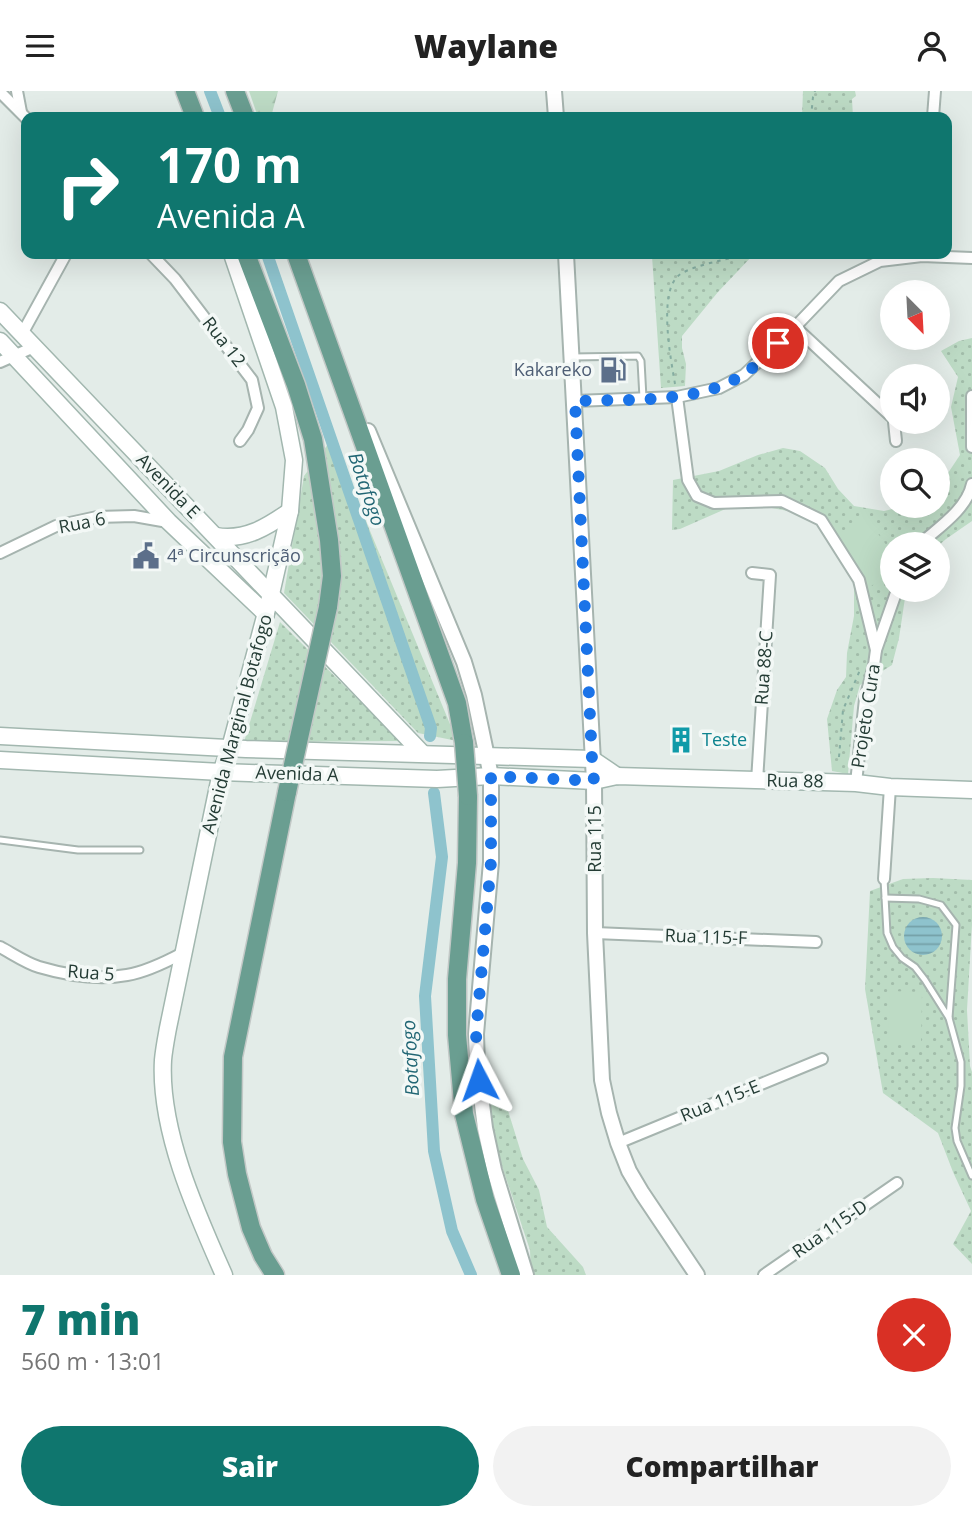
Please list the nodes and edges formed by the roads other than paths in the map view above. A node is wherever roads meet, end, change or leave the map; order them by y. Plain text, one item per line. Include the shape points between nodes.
1 (18, 91) edge
2 (185, 91) edge
3 (235, 91) edge
4 (554, 91) edge
5 (935, 91) edge
6 (0, 92) edge
7 (21, 112) edge
8 (23, 112) edge
9 (193, 112) edge
10 (243, 112) edge
11 (556, 112) edge
12 (933, 112) edge
13 (952, 257) edge
14 (972, 258) edge
15 (63, 259) edge
16 (156, 259) edge
17 (234, 259) edge
18 (248, 259) edge
19 (298, 259) edge
20 (566, 259) edge
21 (894, 259) edge
22 (316, 306) junction
23 (0, 311) edge
24 (795, 327) junction
25 (22, 334) junction
26 (0, 341) edge
27 (34, 347) junction
28 (572, 357) junction
29 (7, 359) edge
30 (972, 396) edge
31 (677, 397) junction
32 (643, 398) junction
33 (575, 401) junction
34 (880, 407) edge
35 (895, 434) edge
36 (240, 441) dead end
37 (896, 441) dead end
38 (972, 447) edge
39 (972, 484) edge
40 (290, 511) junction
41 (169, 522) junction
42 (933, 532) edge
43 (216, 536) junction
44 (0, 553) edge
45 (752, 573) dead end
46 (271, 594) junction
47 (893, 602) edge
48 (266, 614) junction
49 (876, 650) junction
50 (0, 736) edge
51 (230, 748) junction
52 (422, 753) junction
53 (486, 756) junction
54 (592, 759) junction
55 (0, 760) edge
56 (221, 772) junction
57 (491, 776) junction
58 (617, 776) junction
59 (594, 781) junction
60 (757, 781) junction
61 (856, 783) junction
62 (890, 787) junction
63 (972, 790) edge
64 (0, 840) edge
65 (140, 851) dead end
66 (884, 879) joint
67 (885, 898) junction
68 (595, 933) junction
69 (816, 941) dead end
70 (1, 951) edge
71 (183, 953) junction
72 (949, 1018) junction
73 (822, 1059) dead end
74 (618, 1143) junction
75 (972, 1176) edge
76 (897, 1183) dead end
77 (225, 1275) edge
78 (275, 1275) edge
79 (510, 1275) edge
80 (526, 1275) edge
81 (697, 1275) edge
82 (764, 1275) edge

1 - 8 street
2 - 9 main road
3 - 10 main road
4 - 11 street
5 - 12 street
6 - 7 street
13 - 14 street
15 - 25 street
16 - 36 street, Rua 12 via 253,380 258,408
17 - 40 main road, Avenida Marginal Botafogo via 284,407 294,460
18 - 78 main road, bridge via 313,439 332,576 233,1057 232,1142 237,1174 251,1228
19 - 22 main road
20 - 28 street, Rua 115
21 - 24 street via 839,281
22 - 53 street via 464,662
22 - 79 main road, bridge via 457,703 468,796 457,979 460,1080 468,1134
23 - 25 main road, Avenida E
24 - 31 street via 744,375 719,388
24 - 34 street
25 - 27 main road, Avenida E
26 - 29 main road, Avenida E
27 - 29 street
27 - 43 main road, Avenida E
28 - 32 lane via 638,356
28 - 33 street, Rua 115
29 - 41 main road, Avenida E
30 - 38 street
31 - 32 street
31 - 49 street, Projeto Cura via 688,480 697,496 714,503 782,501 821,520 859,580
32 - 33 street
33 - 54 street, Rua 115
35 - 37 street
39 - 42 street via 956,511
40 - 43 main road via 251,534
40 - 46 main road, Avenida Marginal Botafogo
41 - 44 street, Rua 6 via 134,516 97,517 56,526
41 - 48 main road, Avenida E
43 - 46 main road, Avenida E
45 - 60 street, Rua 88-C via 770,575
46 - 48 main road, Avenida Marginal Botafogo
46 - 52 main road, Avenida E
47 - 49 street, Projeto Cura
48 - 51 main road, Avenida Marginal Botafogo
49 - 61 street, Projeto Cura via 865,699
50 - 51 main road, Avenida A
51 - 52 main road, Avenida A
51 - 56 main road, Avenida Marginal Botafogo
52 - 53 main road, Avenida A
53 - 54 main road, Avenida A
53 - 57 street
54 - 58 main road
54 - 59 street, Rua 115
55 - 56 main road, Avenida A
56 - 57 main road, Avenida A via 437,779
56 - 71 main road, Avenida Marginal Botafogo
57 - 59 main road, Avenida A
57 - 80 street via 491,862 477,1065 494,1170
58 - 59 main road, Rua 88
58 - 60 main road, Rua 88
59 - 68 street, Rua 115
60 - 61 main road, Rua 88
61 - 62 main road, Rua 88
62 - 63 main road, Rua 88
62 - 66 street
64 - 65 lane via 78,851
66 - 67 lane
67 - 72 lane via 887,933 893,947 915,967
67 - 72 lane via 919,898 941,905 956,925
68 - 69 street, Rua 115-F
68 - 74 street, Rua 115 via 602,1080
70 - 71 street, Rua 5 via 37,967 102,977 128,975
71 - 77 main road, Avenida Marginal Botafogo via 163,1060 164,1089 175,1148
72 - 75 lane via 961,1062 957,1141
73 - 74 street, Rua 115-E
74 - 81 street, Rua 115 via 642,1193
76 - 82 street, Rua 115-D

